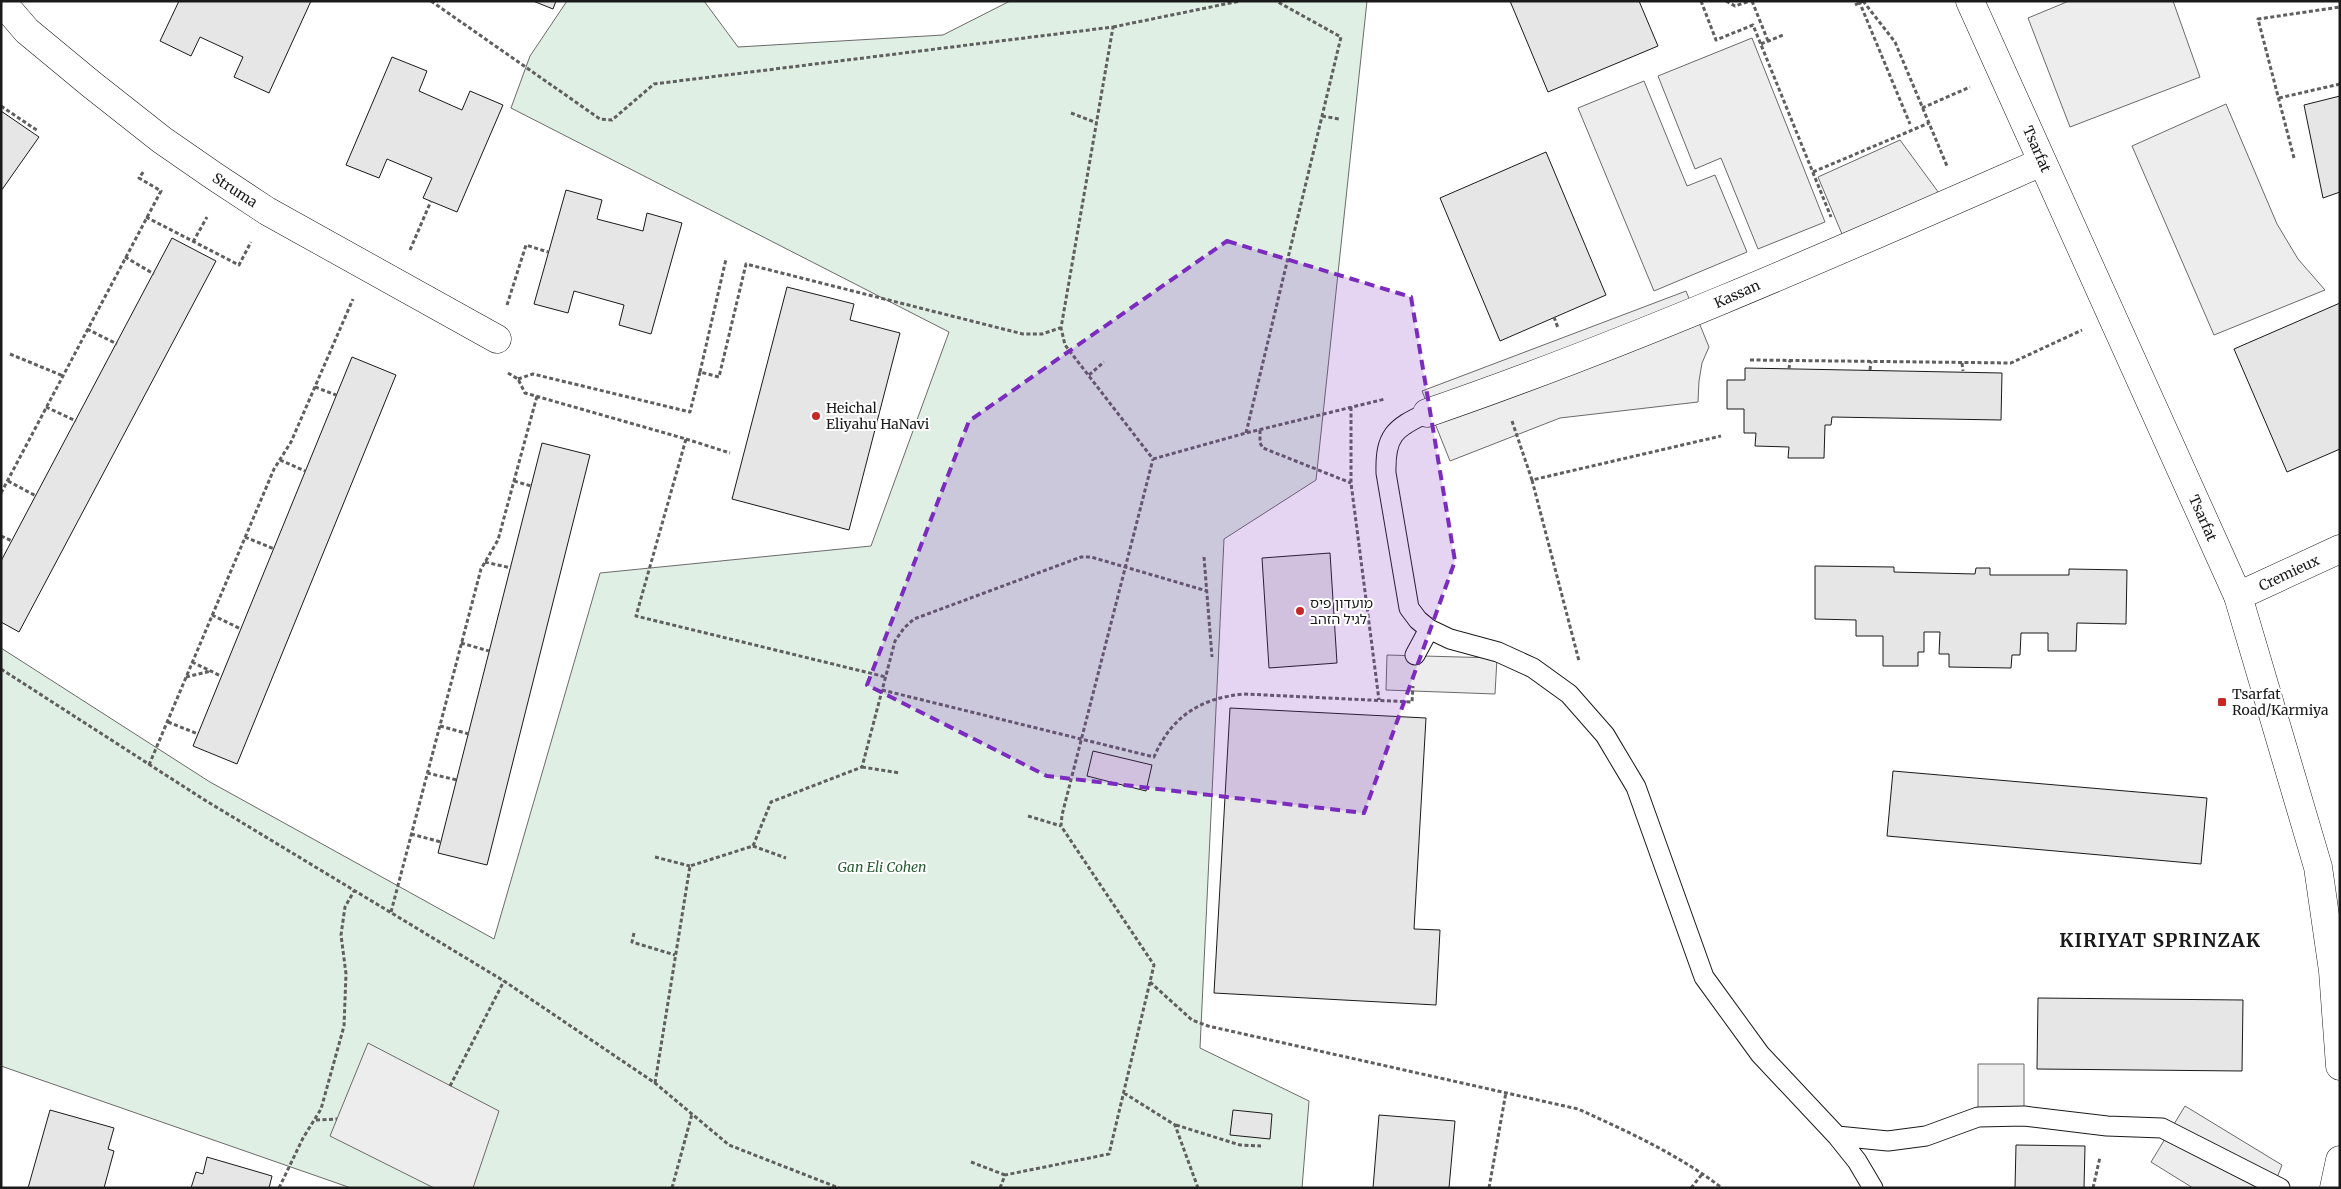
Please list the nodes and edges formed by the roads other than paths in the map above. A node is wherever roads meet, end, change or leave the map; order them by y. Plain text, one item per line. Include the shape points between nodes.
1 (2, 1) edge
2 (1970, 1) edge
3 (2042, 162) junction
4 (497, 339) road end
5 (1427, 414) joint
6 (2340, 549) edge
7 (2238, 596) junction
8 (1429, 629) junction
9 (1415, 655) road end
10 (2340, 1066) edge
11 (1837, 1136) junction
12 (2340, 1160) edge
13 (1873, 1188) edge
14 (2280, 1188) edge
15 (2334, 1188) edge

1 - 4 street, Struma via 27,31 91,84 214,176 267,210
2 - 3 street, Tsarfat
3 - 5 street, Kassan via 1709,306
3 - 7 street, Tsarfat
5 - 8 lane via 1396,431 1388,441 1385,455 1404,591 1409,608
6 - 7 street, Cremieux
7 - 10 street, Tsarfat via 2318,868 2333,970
8 - 9 lane
8 - 11 lane via 1450,639 1498,652 1533,668 1569,694 1605,735 1636,787 1704,977 1760,1054
11 - 13 lane via 1858,1161
11 - 14 lane via 1888,1141 1926,1136 1978,1117 2024,1116 2107,1126 2162,1128
12 - 15 street

